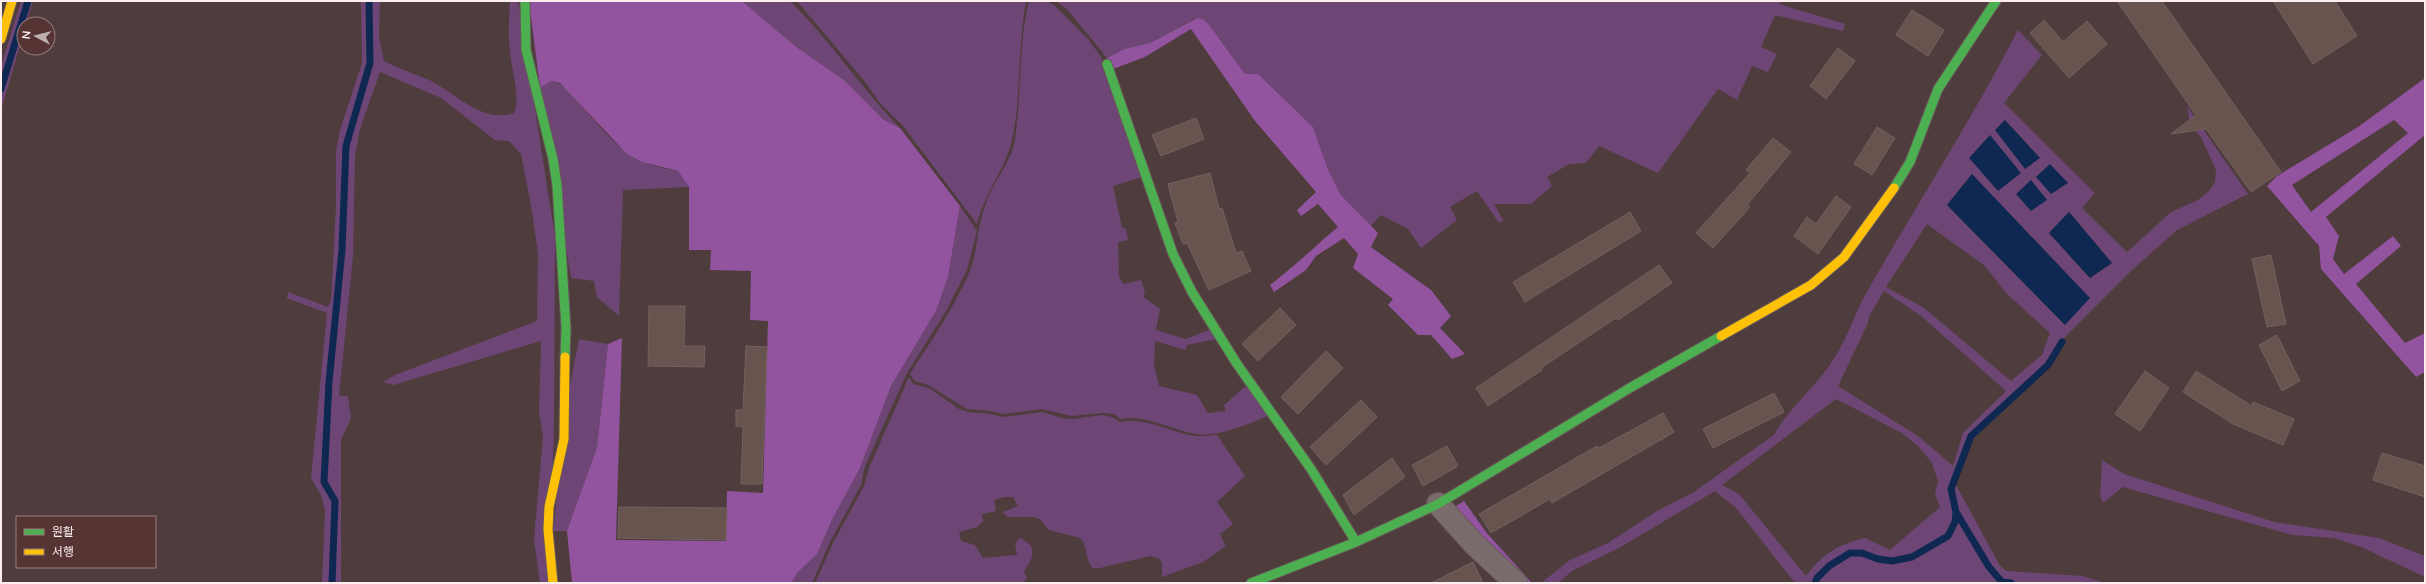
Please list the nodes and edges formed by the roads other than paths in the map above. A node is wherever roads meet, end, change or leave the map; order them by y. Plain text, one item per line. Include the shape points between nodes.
1 (12, 1) edge
2 (524, 1) edge
3 (1996, 1) edge
4 (1, 39) edge
5 (1107, 64) dead end
6 (1438, 504) junction
7 (1356, 542) junction
8 (553, 583) edge
9 (1251, 583) edge
10 (1516, 583) edge

1 - 4 street
2 - 8 street via 526,50 553,159 566,328 562,403 564,439 549,507 548,530
3 - 6 street via 1938,89 1910,162 1888,199 1844,257 1811,285 1628,390
5 - 7 street via 1184,279 1239,366 1325,488
6 - 7 street
6 - 10 street
7 - 9 street

